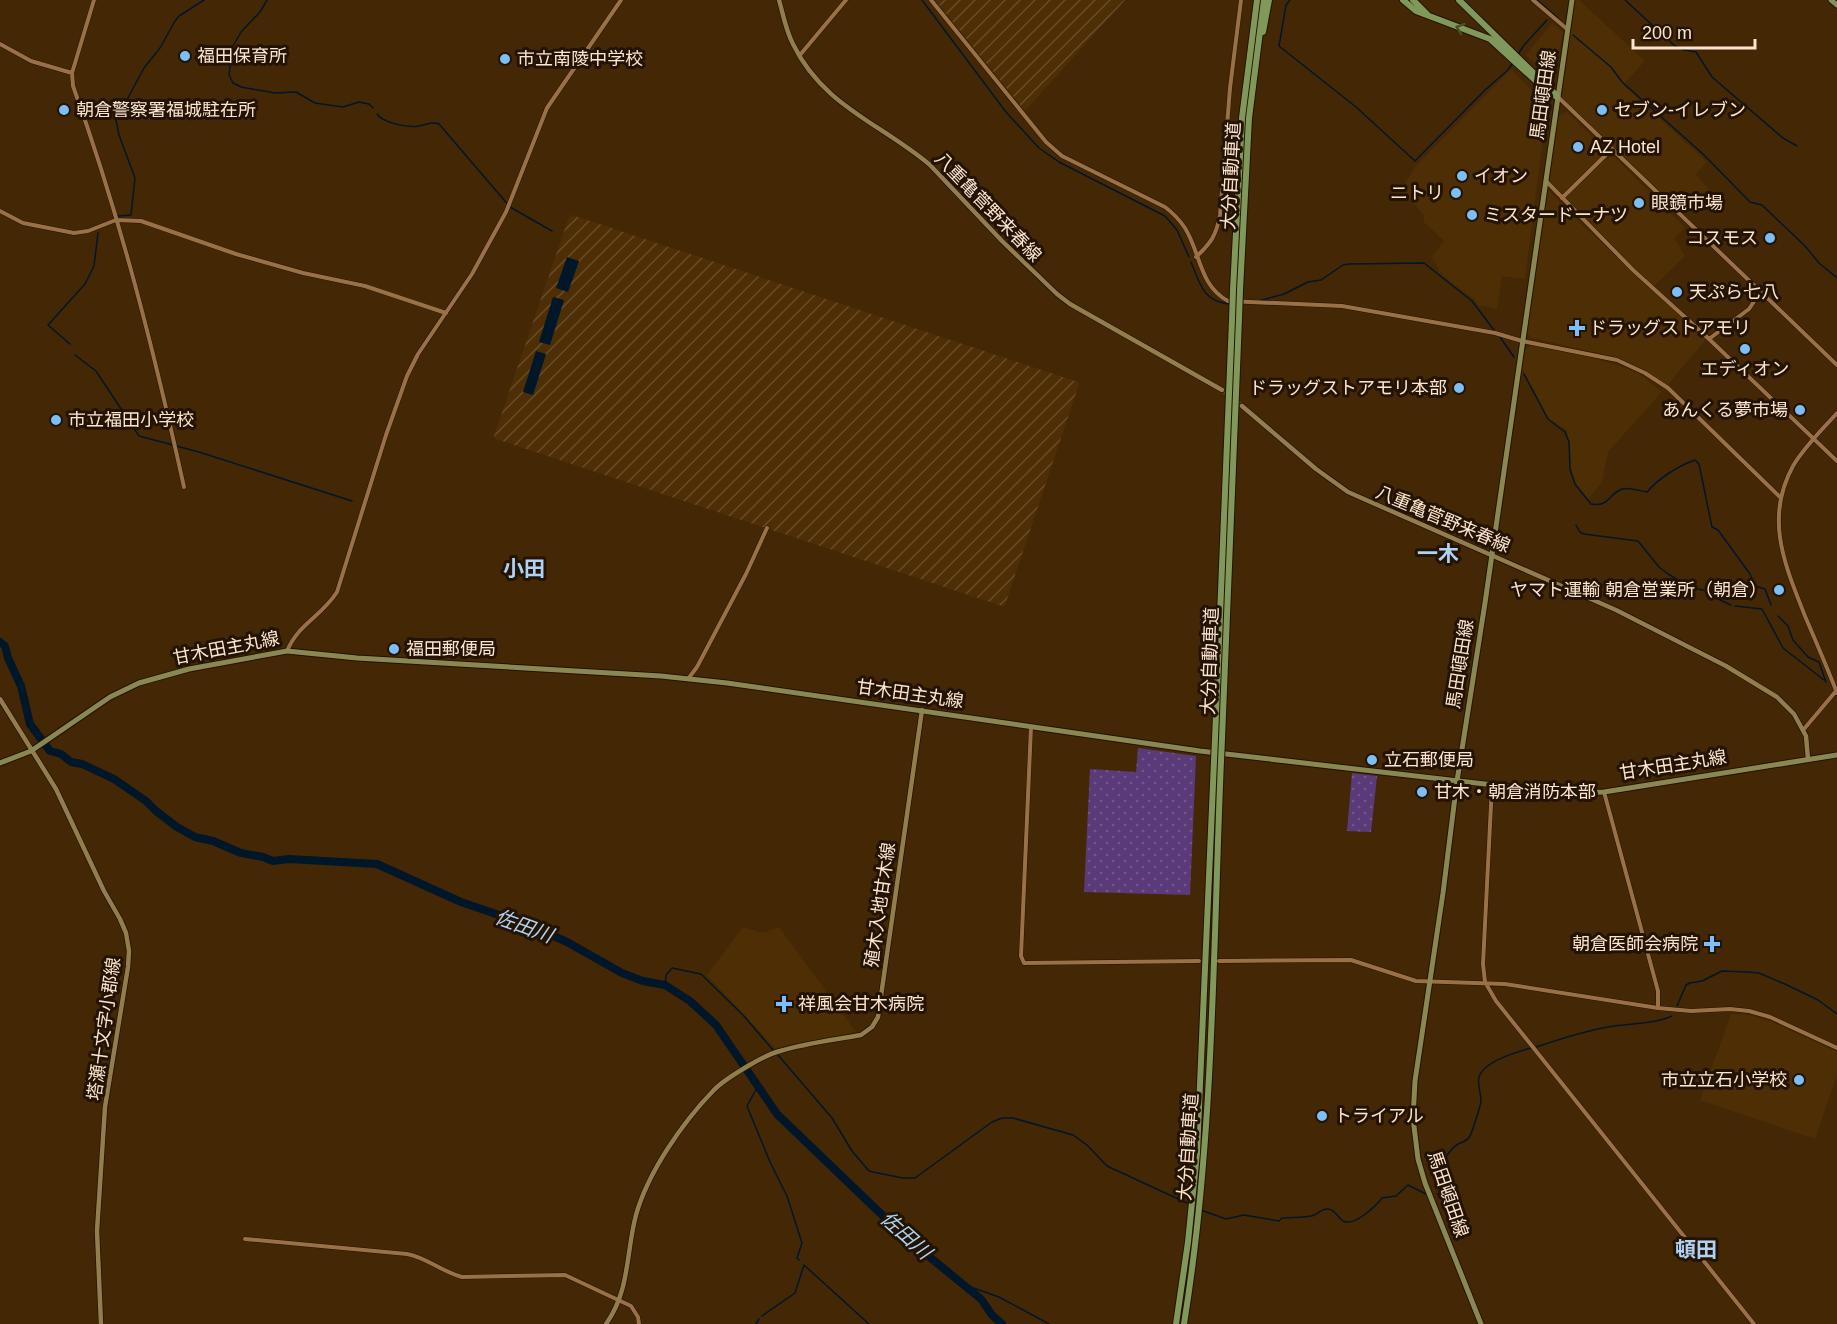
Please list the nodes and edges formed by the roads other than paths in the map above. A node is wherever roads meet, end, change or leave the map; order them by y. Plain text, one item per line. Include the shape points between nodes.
1 (94, 0) edge
2 (621, 0) edge
3 (779, 0) edge
4 (846, 0) edge
5 (931, 0) edge
6 (1241, 0) edge
7 (1257, 0) edge
8 (1264, 0) edge
9 (1269, 0) edge
10 (1403, 0) edge
11 (1413, 0) edge
12 (1459, 0) edge
13 (1533, 0) edge
14 (1572, 0) edge
15 (1831, 0) edge
16 (1837, 5) edge
17 (1430, 16) junction
18 (1567, 29) junction
19 (0, 44) edge
20 (799, 56) junction
21 (72, 73) junction
22 (1557, 97) junction
23 (1249, 118) junction
24 (1612, 149) junction
25 (1546, 181) junction
26 (1562, 198) junction
27 (0, 210) edge
28 (116, 220) junction
29 (1197, 257) junction
30 (1236, 290) junction
31 (1761, 291) junction
32 (446, 313) junction
33 (1709, 339) junction
34 (1522, 341) junction
35 (1837, 364) edge
36 (1222, 390) tunnel mouth
37 (1242, 406) tunnel mouth
38 (1837, 413) edge
39 (1814, 438) junction
40 (1837, 461) edge
41 (184, 487) dead end
42 (1781, 498) junction
43 (767, 528) dead end
44 (1491, 554) junction
45 (287, 651) junction
46 (688, 679) junction
47 (1837, 692) edge
48 (0, 699) edge
49 (922, 710) junction
50 (1031, 726) junction
51 (1804, 729) junction
52 (33, 750) junction
53 (1837, 755) edge
54 (1808, 759) junction
55 (1217, 761) junction
56 (0, 763) edge
57 (1457, 781) junction
58 (1492, 785) junction
59 (1604, 792) junction
60 (1199, 961) dead end
61 (1219, 961) dead end
62 (1430, 982) junction
63 (1485, 982) junction
64 (1658, 1008) junction
65 (1837, 1048) edge
66 (245, 1239) dead end
67 (619, 1301) junction
68 (101, 1324) edge
69 (606, 1324) edge
70 (639, 1324) edge
71 (1176, 1324) edge
72 (1184, 1324) edge
73 (1481, 1324) edge
74 (1754, 1324) edge

1 - 21 street
2 - 32 street via 547,108 508,208
3 - 20 main road, 八重亀菅野来春線
4 - 20 street
5 - 29 street via 1046,142 1062,156 1165,207 1186,229
6 - 29 street via 1221,215 1210,244
7 - 30 highway, 大分自動車道 via 1242,118
8 - 23 highway, 大分自動車道
9 - 23 highway
10 - 17 highway
11 - 17 highway
12 - 22 highway
13 - 18 street
14 - 18 main road, 馬田頓田線
15 - 16 highway
22 -> 17 highway via 1490,39
18 - 22 main road, 馬田頓田線
19 - 21 street via 31,62
20 - 36 main road, 八重亀菅野来春線 via 838,102 930,165 1057,294
21 - 28 street
22 - 24 street
22 - 25 main road, 馬田頓田線
23 - 30 highway, 大分自動車道
24 - 26 street
24 - 31 street
25 - 26 street
25 - 34 main road, 馬田頓田線
26 - 33 street
27 - 28 street via 23,223 74,233
28 - 32 street via 141,220 236,254 365,286
28 - 41 street via 156,362
29 - 34 street via 1210,287 1228,301 1342,306
30 - 55 highway, 大分自動車道, bridge
31 - 33 street via 1749,309
31 - 35 street
32 - 45 street via 418,354 398,398 337,592 292,637
33 - 39 street
34 - 42 street via 1603,356 1645,373 1668,388
34 - 44 main road, 馬田頓田線
37 - 44 main road, 八重亀菅野来春線 via 1348,492
38 - 39 street
39 - 40 street
39 - 42 street via 1793,467
42 - 47 street via 1778,526 1782,556
43 - 46 street
44 - 51 main road, 八重亀菅野来春線 via 1616,610 1726,666 1776,697
44 - 57 main road, 馬田頓田線
45 - 46 main road, 甘木田主丸線
45 - 52 main road, 甘木田主丸線 via 189,669 139,683 110,697
46 - 49 main road, 甘木田主丸線
47 - 51 street
48 - 52 main road, 塔瀬十文字小郡線
49 - 50 main road, 甘木田主丸線
49 - 67 main road, 殖木入地甘木線 via 878,1017 861,1035 779,1051 713,1091 679,1133 652,1179 637,1213
50 - 57 main road, 甘木田主丸線 via 1200,751
50 - 60 street via 1021,956 1024,963
51 - 54 main road
52 - 56 main road, 甘木田主丸線
52 - 68 main road, 塔瀬十文字小郡線 via 120,919 129,951 105,1107 98,1231
53 - 54 main road, 甘木田主丸線
54 - 59 main road, 甘木田主丸線
55 - 71 highway, 大分自動車道 via 1197,1153
55 - 72 highway, 大分自動車道 via 1203,1153
57 - 58 main road, 甘木田主丸線
57 - 62 main road, 馬田頓田線
58 - 59 main road, 甘木田主丸線
58 - 63 street
59 - 64 street via 1658,991
61 - 62 street via 1351,960
62 - 63 street
62 - 73 main road, 馬田頓田線 via 1415,1081 1415,1140 1425,1183
63 - 64 street
63 - 74 street via 1496,1001
64 - 65 street via 1749,1011
66 - 67 street via 407,1254 462,1277 565,1275
67 - 69 main road, 殖木入地甘木線
67 - 70 street via 630,1306

